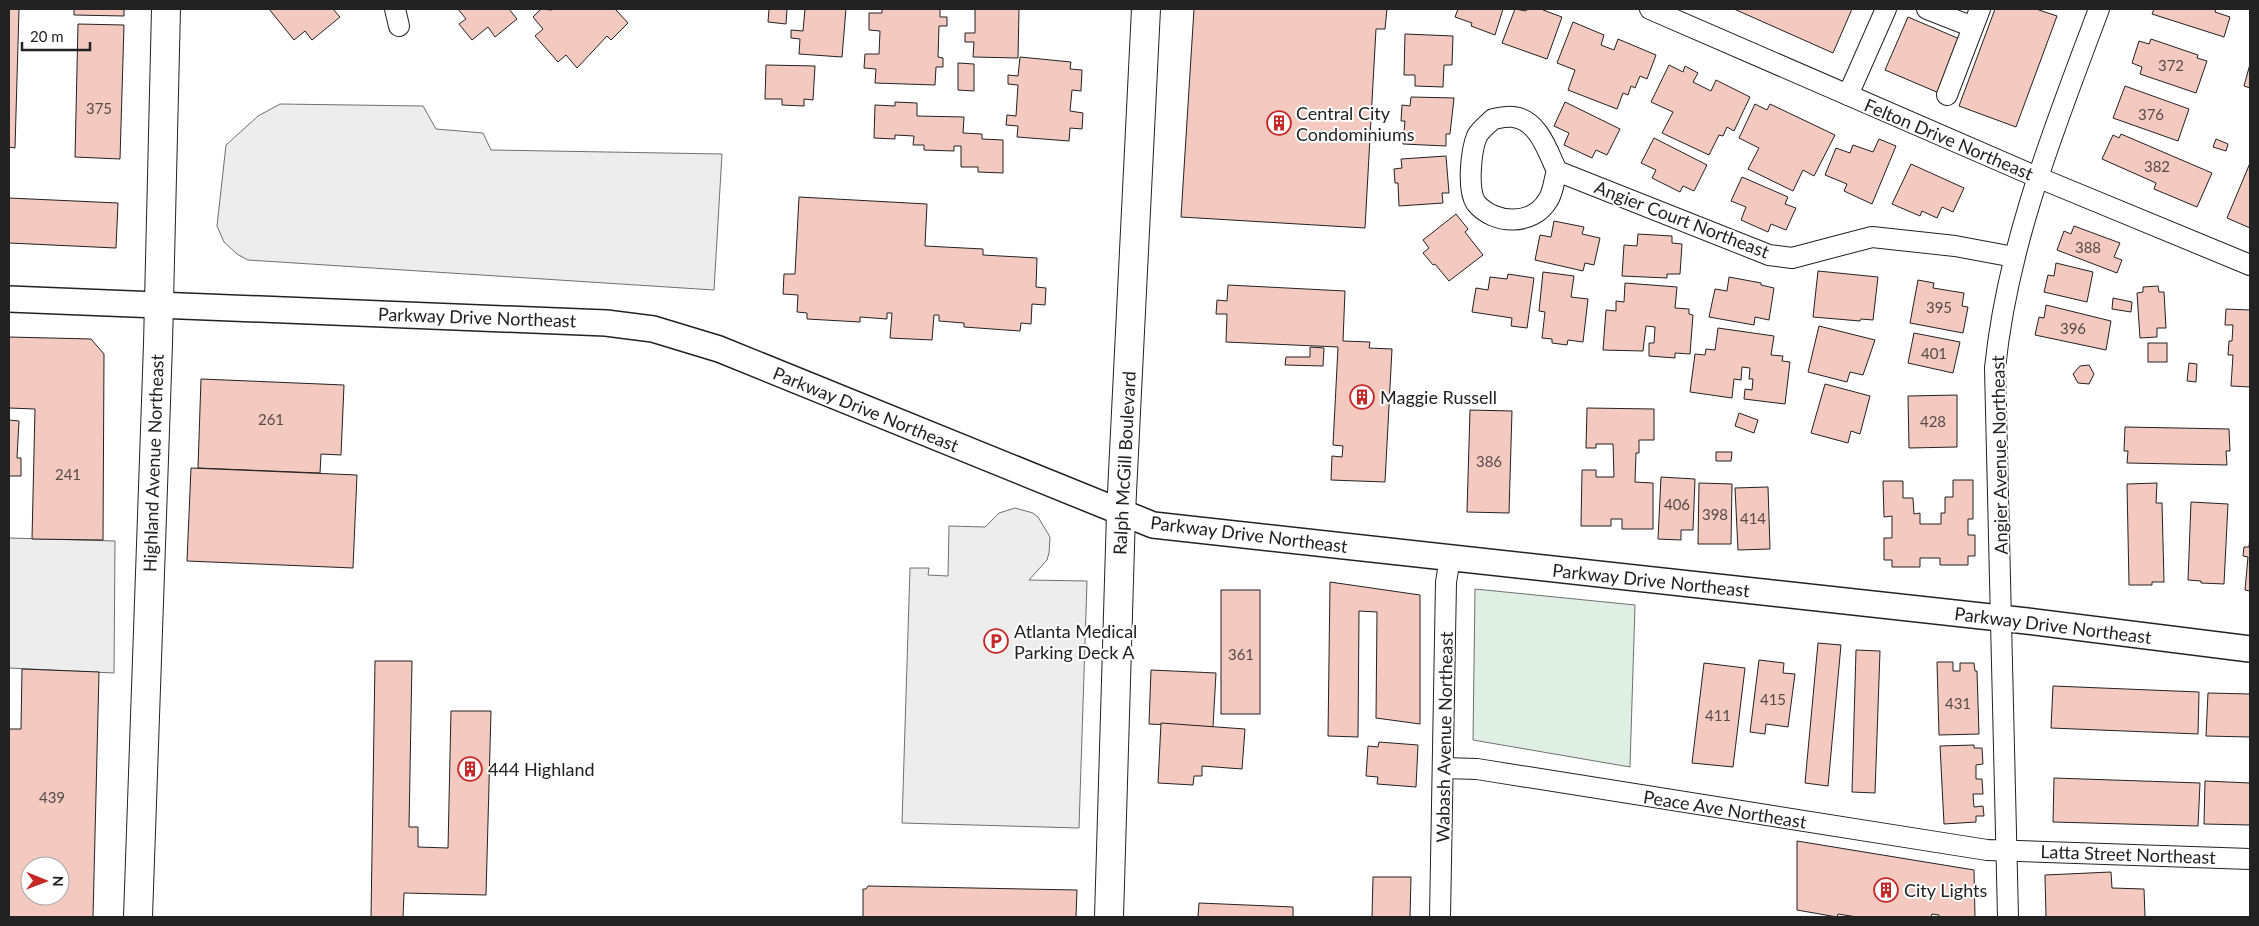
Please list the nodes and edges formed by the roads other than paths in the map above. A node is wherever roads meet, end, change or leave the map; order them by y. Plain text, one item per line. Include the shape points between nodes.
1 (166, 9) edge
2 (1146, 9) edge
3 (1650, 9) edge
4 (1886, 9) edge
5 (1927, 9) edge
6 (1980, 9) edge
7 (2099, 9) edge
8 (1973, 28) junction
9 (1947, 95) dead end
10 (1848, 96) junction
11 (1557, 171) junction
12 (2037, 177) junction
13 (2014, 257) junction
14 (2250, 265) edge
15 (9, 299) edge
16 (159, 304) junction
17 (1121, 513) junction
18 (1450, 558) junction
19 (2001, 618) junction
20 (2250, 649) edge
21 (1443, 768) junction
22 (2007, 850) junction
23 (2250, 859) edge
24 (138, 917) edge
25 (1109, 917) edge
26 (1440, 917) edge
27 (2008, 917) edge

1 - 16 main road, Highland Avenue Northeast
2 - 17 main road, Ralph McGill Boulevard
3 - 10 street, Felton Drive Northeast
4 - 10 street
5 - 8 street
6 - 8 street
7 - 12 street, Angier Avenue Northeast
8 - 9 street
10 - 12 street, Felton Drive Northeast
11 - 11 street via 1539,133 1524,119 1493,118 1478,135 1469,180 1476,202 1492,216 1514,220 1532,216 1548,200
11 - 13 street, Angier Court Northeast via 1769,255 1792,258 1872,237 1955,246
12 - 13 street, Angier Avenue Northeast
12 - 14 street, Felton Drive Northeast
13 - 19 street, Angier Avenue Northeast via 2000,320 1995,368
15 - 16 street, Parkway Drive Northeast
16 - 17 street, Parkway Drive Northeast via 606,323 653,329 720,349
16 - 24 main road, Highland Avenue Northeast
17 - 18 street, Parkway Drive Northeast via 1153,525
17 - 25 main road, Ralph McGill Boulevard
18 - 19 street, Parkway Drive Northeast
18 - 21 street, Wabash Avenue Northeast via 1446,582
19 - 20 street, Parkway Drive Northeast
19 - 22 street, Angier Avenue Northeast
21 - 22 street, Peace Ave Northeast via 1477,769 1978,849
21 - 26 street, Wabash Avenue Northeast
22 - 23 street, Latta Street Northeast
22 - 27 street, Angier Avenue Northeast

